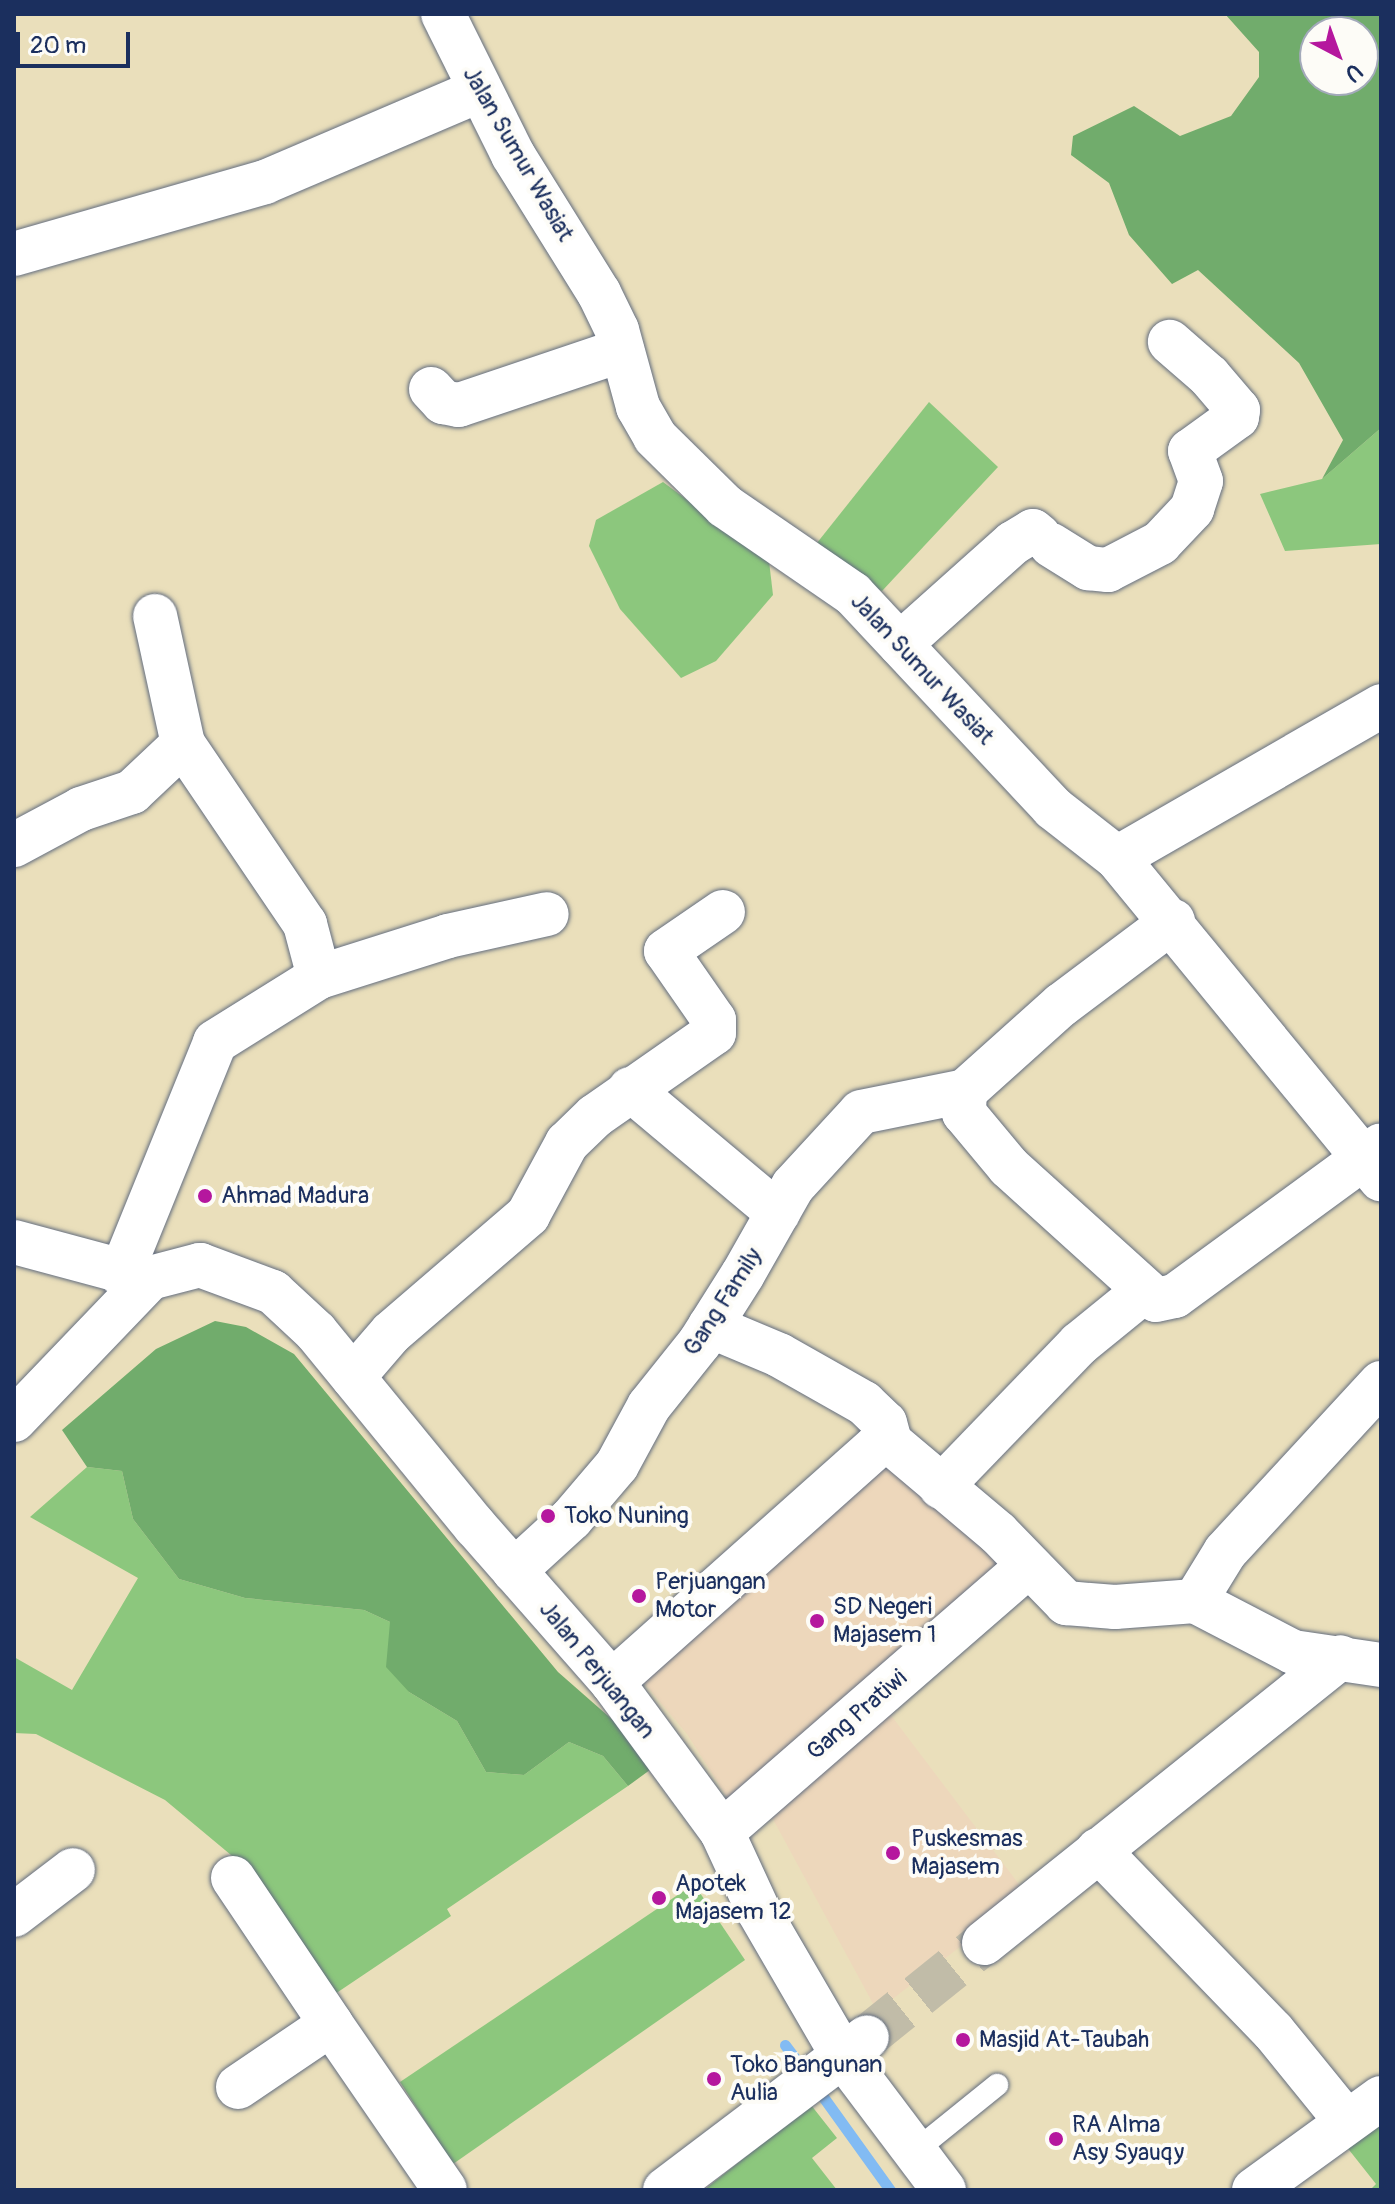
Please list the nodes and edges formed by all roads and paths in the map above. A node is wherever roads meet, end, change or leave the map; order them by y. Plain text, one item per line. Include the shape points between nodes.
1 (443, 14) edge
2 (478, 91) junction
3 (14, 254) edge
4 (1170, 342) dead end
5 (622, 350) junction
6 (431, 389) dead end
7 (155, 616) dead end
8 (900, 644) junction
9 (1381, 706) edge
10 (183, 744) junction
11 (14, 845) edge
12 (1117, 858) junction
13 (723, 912) dead end
14 (547, 914) dead end
15 (1173, 921) junction
16 (319, 977) junction
17 (630, 1089) junction
18 (965, 1091) junction
19 (1375, 1160) edge
20 (778, 1213) junction
21 (14, 1242) edge
22 (136, 1276) junction
23 (1143, 1292) junction
24 (710, 1326) junction
25 (353, 1377) junction
26 (1381, 1383) edge
27 (14, 1420) edge
28 (890, 1442) junction
29 (941, 1487) junction
30 (1028, 1566) junction
31 (514, 1571) junction
32 (1195, 1601) junction
33 (1293, 1652) junction
34 (1361, 1661) edge
35 (612, 1682) junction
36 (1294, 1700) junction
37 (722, 1832) junction
38 (1098, 1850) junction
39 (73, 1870) dead end
40 (233, 1878) dead end
41 (14, 1915) edge
42 (984, 1943) tunnel mouth
43 (331, 2024) junction
44 (835, 2062) junction
45 (997, 2085) dead end
46 (238, 2087) dead end
47 (1364, 2110) edge
48 (914, 2152) junction
49 (445, 2190) edge
50 (665, 2190) edge
51 (944, 2190) edge
52 (1254, 2190) edge

1 - 2 street, Jalan Sumur Wasiat
2 - 3 street via 265,182
2 - 5 street, Jalan Sumur Wasiat via 599,293
4 - 8 street via 1238,410 1237,417 1190,451 1201,481 1192,509 1160,543 1108,570 1088,568 1033,531
5 - 6 street via 459,405 443,402
5 - 8 street, Jalan Sumur Wasiat via 638,407 686,473 853,594
7 - 10 street
8 - 12 street, Jalan Sumur Wasiat via 1053,808
9 - 12 street
10 - 11 street via 132,792 81,809
10 - 16 street via 305,924
12 - 15 street, Jalan Sumur Wasiat
13 - 17 street via 666,951 714,1020 714,1033
14 - 16 street via 448,936
15 - 18 street via 1061,1005
15 - 19 street, Jalan Sumur Wasiat
16 - 22 street via 215,1042
17 - 20 street
17 - 25 street via 567,1143 528,1215 391,1333
18 - 20 street, Gang Family via 861,1112 793,1186
18 - 23 street via 964,1113 983,1139
19 - 23 street via 1175,1296 1156,1300
20 - 24 street, Gang Family
21 - 22 street
22 - 25 street, Jalan Perjuangan via 200,1265 273,1292
22 - 27 street
23 - 29 street via 1079,1344
24 - 28 street via 779,1355 864,1403 885,1423
24 - 31 street, Gang Family via 649,1406 617,1465 571,1519
25 - 31 street, Jalan Perjuangan
26 - 32 street via 1225,1552
28 - 29 street
28 - 35 street via 877,1446
29 - 30 street via 998,1533
30 - 32 street via 1066,1603 1115,1607
30 - 37 street, Gang Pratiwi
31 - 35 street, Jalan Perjuangan
32 - 33 street
33 - 34 street
33 - 36 street via 1305,1673
34 - 36 street
35 - 37 street, Jalan Perjuangan
36 - 38 street
37 - 44 street, Jalan Perjuangan
38 - 42 street
38 - 47 street via 1273,2031
39 - 41 street
40 - 43 street
43 - 46 street
43 - 49 street
44 - 48 street, Jalan Perjuangan
44 - 50 street
45 - 48 lane
47 - 52 street
48 - 51 street, Jalan Perjuangan

